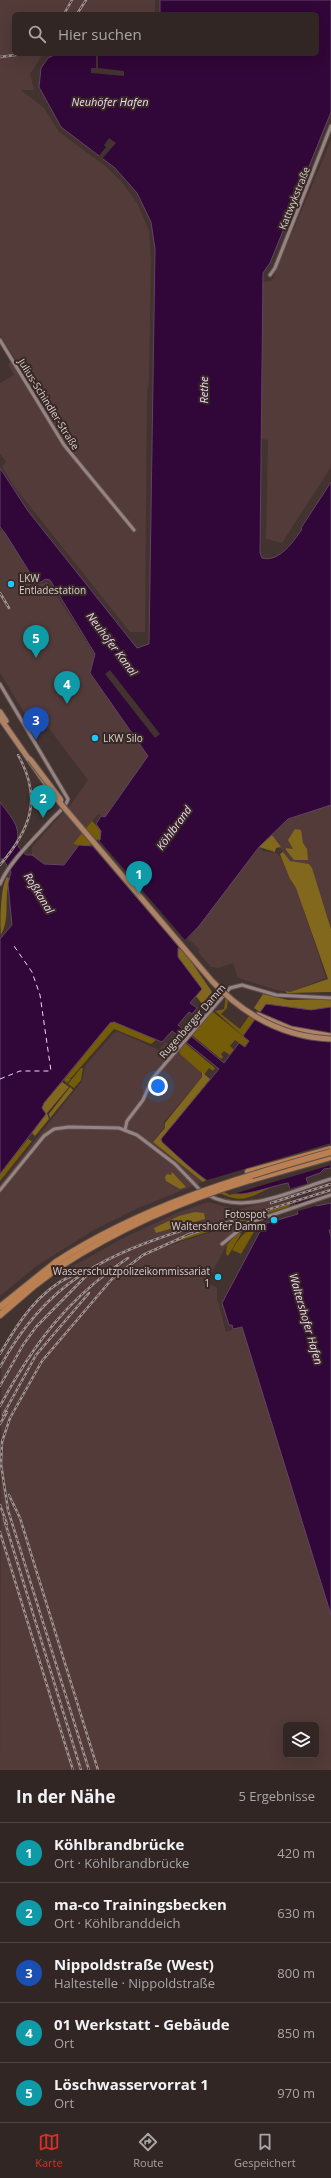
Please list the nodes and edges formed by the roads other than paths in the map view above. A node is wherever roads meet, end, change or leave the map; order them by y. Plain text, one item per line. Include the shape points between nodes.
1 (331, 126) edge
2 (270, 275) dead end
3 (0, 340) edge
4 (134, 530) dead end
5 (0, 684) edge
6 (0, 712) edge
7 (0, 718) edge
8 (0, 884) edge
9 (331, 998) edge
10 (331, 1036) edge
11 (331, 1039) edge
12 (125, 1130) junction
13 (331, 1148) edge
14 (331, 1152) edge
15 (331, 1157) edge
16 (331, 1179) edge
17 (0, 1190) edge
18 (330, 1196) edge
19 (222, 1244) dead end
20 (9, 1300) junction
21 (0, 1302) edge
22 (0, 1307) edge
23 (0, 1315) edge

1 - 2 street, Kattwykstraße
3 - 4 street, Julius-Schindler-Straße via 64,445
5 - 8 street via 68,797 64,808 24,852
6 - 10 main road, bridge via 39,771 68,808 227,992 250,1010 273,1022 305,1033
7 - 11 main road, bridge via 65,810 225,994 247,1012 271,1025 297,1034
9 - 12 street, Rugenberger Damm via 276,995 248,986 236,986 227,991 152,1079 143,1100 127,1121
12 - 16 street via 147,1141 198,1188 215,1198 231,1203 246,1204
12 - 17 street via 68,1127 51,1131 39,1141
13 - 20 highway via 217,1182 128,1217 54,1259
14 - 20 highway, bridge via 208,1188 142,1215 75,1250 46,1269
15 - 20 highway, bridge via 229,1187 150,1217 73,1258
18 - 19 street via 245,1225
20 - 21 highway
20 - 22 highway
20 - 23 highway

